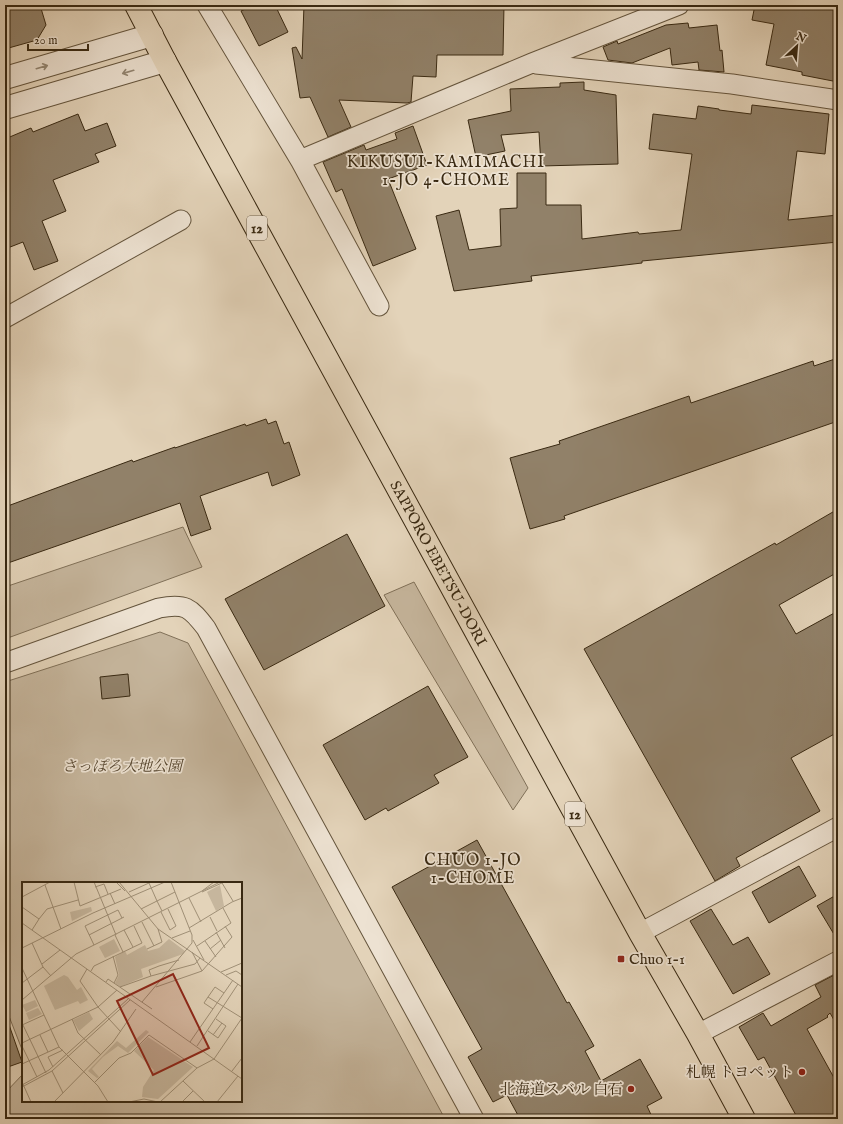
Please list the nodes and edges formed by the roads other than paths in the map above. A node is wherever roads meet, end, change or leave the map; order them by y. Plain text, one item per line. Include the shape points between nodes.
1 (136, 5) edge
2 (207, 5) edge
3 (679, 5) edge
4 (152, 36) junction
5 (165, 61) junction
6 (532, 63) junction
7 (5, 78) edge
8 (838, 100) edge
9 (5, 108) edge
10 (300, 160) junction
11 (181, 220) dead end
12 (379, 306) dead end
13 (5, 318) edge
14 (5, 663) edge
15 (838, 827) edge
16 (640, 933) junction
17 (838, 961) edge
18 (698, 1034) junction
19 (474, 1119) edge
20 (744, 1119) edge

1 - 4 highway, SAPPORO EBETSU-DORI / 12
2 - 10 street
3 - 6 street
4 - 5 highway, SAPPORO EBETSU-DORI / 12
7 -> 4 street
5 -> 9 street
5 - 16 highway, SAPPORO EBETSU-DORI / 12
6 - 8 street via 732,84
6 - 10 street
10 - 12 street
11 - 13 street
14 - 19 street via 159,608 174,605 186,608 197,615
15 - 16 street
16 - 18 highway, SAPPORO EBETSU-DORI / 12
17 - 18 street
18 - 20 highway, SAPPORO EBETSU-DORI / 12

